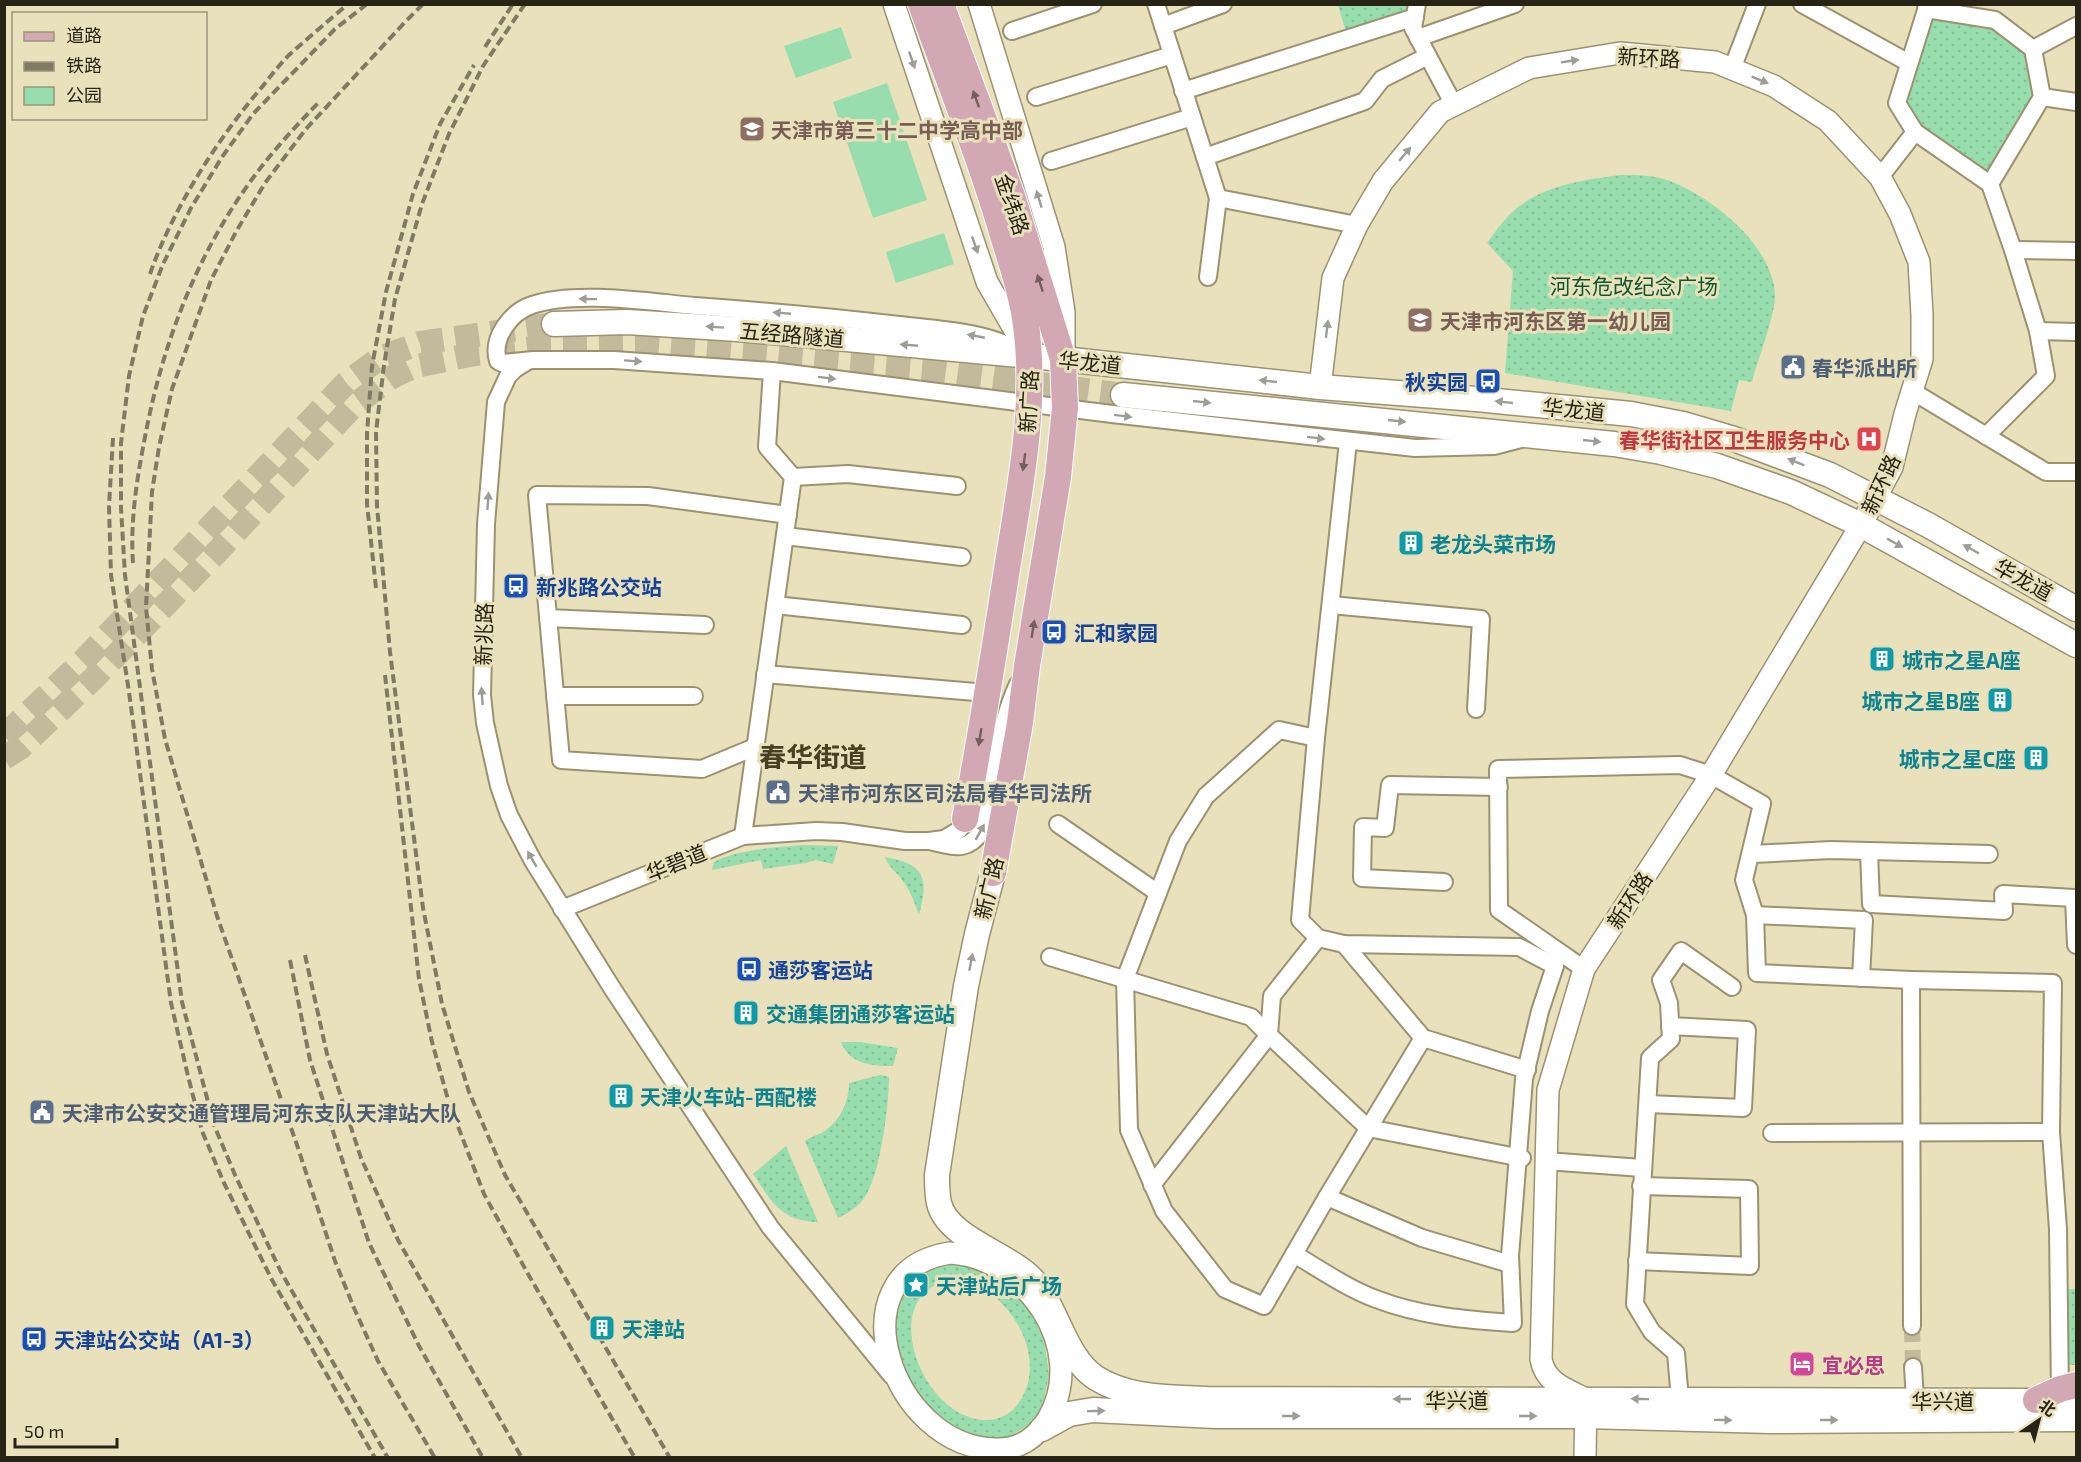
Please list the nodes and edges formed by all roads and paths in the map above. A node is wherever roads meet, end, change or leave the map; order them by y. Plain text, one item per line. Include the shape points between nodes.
1 (894, 4) edge
2 (921, 4) edge
3 (941, 4) edge
4 (979, 4) edge
5 (1093, 4) edge
6 (1156, 4) edge
7 (1223, 4) edge
8 (1515, 4) edge
9 (1757, 4) edge
10 (1802, 4) edge
11 (1927, 7) edge
12 (1416, 11) edge
13 (1162, 26) junction
14 (2076, 26) edge
15 (1012, 31) dead end
16 (1418, 38) junction
17 (2034, 49) junction
18 (1172, 55) junction
19 (1428, 56) junction
20 (1909, 63) junction
21 (1732, 69) junction
22 (1184, 91) junction
23 (2042, 97) junction
24 (1036, 98) dead end
25 (2076, 102) edge
26 (1454, 105) junction
27 (1192, 117) junction
28 (1915, 132) junction
29 (1205, 157) junction
30 (1051, 161) dead end
31 (1880, 177) junction
32 (1990, 184) junction
33 (1218, 198) junction
34 (1358, 225) junction
35 (2013, 250) junction
36 (2076, 251) edge
37 (1208, 277) dead end
38 (554, 324) tunnel mouth
39 (2038, 331) junction
40 (2076, 332) edge
41 (1030, 356) junction
42 (1063, 359) junction
43 (533, 360) junction
44 (772, 371) junction
45 (1320, 387) junction
46 (1912, 391) junction
47 (1123, 394) tunnel mouth
48 (1030, 404) junction
49 (1065, 408) junction
50 (1534, 435) junction
51 (1986, 436) junction
52 (1348, 442) junction
53 (2076, 471) edge
54 (793, 477) junction
55 (957, 486) dead end
56 (1876, 497) junction
57 (788, 515) junction
58 (1861, 525) junction
59 (785, 536) junction
60 (962, 557) dead end
61 (775, 605) junction
62 (1331, 605) junction
63 (2076, 609) edge
64 (2024, 615) junction
65 (548, 618) junction
66 (705, 625) dead end
67 (962, 625) dead end
68 (2076, 645) edge
69 (2076, 659) edge
70 (1027, 666) junction
71 (765, 674) junction
72 (987, 693) junction
73 (555, 696) junction
74 (694, 696) dead end
75 (1476, 709) dead end
76 (1316, 738) junction
77 (755, 747) junction
78 (1712, 775) junction
79 (1499, 787) junction
80 (965, 819) joint
81 (1059, 824) dead end
82 (743, 836) junction
83 (929, 842) junction
84 (1869, 851) junction
85 (1753, 854) dead end
86 (1989, 854) dead end
87 (993, 873) joint
88 (1444, 882) dead end
89 (1158, 893) junction
90 (562, 909) junction
91 (1755, 915) junction
92 (2076, 918) edge
93 (1318, 938) junction
94 (1344, 944) junction
95 (2076, 945) edge
96 (1050, 957) dead end
97 (1584, 969) junction
98 (1861, 978) junction
99 (1125, 979) junction
100 (1911, 980) junction
101 (1732, 987) dead end
102 (963, 1020) junction
103 (1670, 1026) junction
104 (1269, 1035) junction
105 (1423, 1038) junction
106 (1527, 1070) junction
107 (1648, 1104) junction
108 (1368, 1128) junction
109 (2051, 1132) junction
110 (1772, 1133) dead end
111 (1910, 1134) junction
112 (1520, 1157) junction
113 (1546, 1161) junction
114 (1642, 1168) junction
115 (1152, 1185) junction
116 (1641, 1186) junction
117 (937, 1191) joint
118 (1327, 1197) junction
119 (1294, 1254) junction
120 (1637, 1262) junction
121 (1510, 1264) junction
122 (1912, 1326) tunnel mouth
123 (1913, 1367) tunnel mouth
124 (899, 1385) junction
125 (2062, 1395) edge
126 (1304, 1399) junction
127 (1680, 1400) junction
128 (1916, 1400) junction
129 (1586, 1407) junction
130 (2076, 1419) edge
131 (1042, 1429) junction
132 (980, 1453) edge
133 (1585, 1458) edge

1 -> 41 street, 新广路 via 987,282
2 - 41 main road, 金纬路 via 993,200 1019,290
42 -> 3 main road, 金纬路 via 1012,196
42 -> 4 street, 新广路 via 1064,312 1054,247
5 - 15 street
6 - 13 street
7 - 13 street
8 - 16 street
9 - 21 street
10 - 20 street
11 - 17 street via 1995,20
11 - 20 street
12 - 16 street via 1413,28
12 - 22 street
13 - 18 street
14 - 17 street
16 - 19 street
17 - 23 street
18 - 22 street
18 - 24 street
19 - 26 street
19 - 29 street via 1382,79 1365,101
20 - 28 street via 1897,103
26 -> 21 street, 新环路 via 1529,68 1620,53 1715,62
21 -> 31 street, 新环路 via 1773,86 1828,121
22 - 27 street
23 - 25 street
23 - 32 street
34 -> 26 street, 新环路 via 1383,181 1440,112
27 - 29 street
27 - 30 street
28 - 31 street
28 - 32 street
29 - 33 street
31 - 46 street, 新环路 via 1919,262 1922,359
32 - 35 street
33 - 34 street
33 - 37 street
45 -> 34 street, 新环路 via 1333,278
35 - 36 street
35 - 39 street
41 -> 38 main road, 五经路隧道 via 676,324
39 - 40 street
39 - 51 street via 2046,376
41 - 42 main road, 华龙道
41 -> 43 street via 1005,343 951,331 789,313 574,298 533,304 504,327 496,355 498,361
41 - 48 main road, 新广路
45 -> 42 main road, 华龙道
42 - 49 main road, 金纬路
43 -> 44 street via 614,360
90 -> 43 street, 新兆路 via 509,815 496,775 482,695 486,524 496,402 508,376
44 -> 48 street
44 - 54 street via 767,447
56 -> 45 main road, 华龙道 via 1795,461 1673,422 1631,414
46 - 51 street
46 - 56 street, 新环路 via 1892,467
47 -> 50 main road
48 - 49 street
48 -> 72 main road, 新广路 via 1025,458
49 -> 52 street
70 -> 49 main road, 新广路 via 1058,477
50 - 52 street via 1494,446 1415,448
50 -> 58 main road via 1614,444 1717,465 1791,492
51 - 53 street via 2046,472
52 - 62 street
54 - 55 street via 848,474
54 - 57 street
56 - 58 street, 新环路
63 -> 56 main road, 华龙道
57 - 59 street
57 - 65 street via 648,496 537,495
58 -> 64 main road
58 - 78 street, 新环路
59 - 60 street
59 - 61 street
61 - 67 street
61 - 71 street
62 - 75 street via 1481,619
62 - 76 street
64 - 68 main road
64 - 69 main road
65 - 66 street
65 - 73 street
83 -> 70 street via 960,848 975,841 983,830 1002,730 1011,698
70 - 87 main road, 新广路
71 - 72 street
71 - 77 street
72 -> 80 main road, 新广路
73 - 74 street
73 - 77 street via 561,760 702,769
76 - 89 street via 1278,730 1206,796 1178,841
76 - 93 street via 1300,920
77 - 82 street
78 - 79 street via 1680,765 1498,768
78 - 91 street via 1762,804 1744,880
78 - 97 street, 新环路
79 - 88 street via 1390,785 1385,828 1363,827 1362,878
79 - 97 street via 1499,910
80 - 83 street via 959,830
81 - 89 street
82 - 83 street, 华碧道 via 842,832
82 - 90 street, 华碧道
84 - 85 street
84 - 86 street
84 - 92 street via 1871,904 2004,911 2004,894 2074,898
102 -> 87 main road, 新广路 via 966,986
89 - 99 street
90 - 124 street, 新兆路 via 770,1227
91 - 98 street via 1757,973
91 - 98 street via 1864,920
92 - 95 street
93 - 94 street
93 - 104 street via 1272,996
94 - 105 street
94 - 106 street via 1519,946 1555,966
96 - 99 street
97 - 113 street, 新环路 via 1548,1090
98 - 100 street
99 - 104 street via 1251,1017
99 - 115 street via 1129,1130
100 - 109 street via 2053,983
100 - 111 street
101 - 103 street via 1681,951 1661,980 1669,1004
102 - 117 main road, 新广路
102 - 126 main road via 963,1081 946,1185 956,1213 974,1229 1019,1253 1045,1275 1089,1356 1106,1370 1143,1381 1245,1389
103 - 107 street via 1671,1039 1650,1058
103 - 107 street via 1748,1030 1743,1108
104 - 108 street
104 - 115 street
105 - 106 street
105 - 108 street
106 - 112 street
107 - 114 street
108 - 112 street
108 - 118 street
109 - 111 street
109 - 125 street
110 - 111 street
111 - 122 street
112 - 121 street
113 - 114 street
113 - 129 street, 新环路 via 1541,1359 1552,1381
114 - 116 street
115 - 119 street via 1164,1211 1225,1289 1264,1306
116 - 120 street
116 - 120 street via 1749,1189 1750,1266
117 - 126 main road, 华兴道 via 943,1214 954,1226 1033,1280 1078,1361 1108,1385 1165,1397
118 - 119 street
118 - 121 street via 1422,1238
119 - 121 street via 1377,1300 1447,1318 1513,1323
120 - 127 street via 1635,1304 1652,1332 1676,1353
123 - 128 street
124 - 131 street via 886,1336 889,1306 897,1284 915,1265 938,1255 978,1257 1006,1272 1025,1289 1046,1316 1055,1337 1061,1381
124 - 132 street via 920,1414 941,1432
125 - 128 main road, 华兴道
129 -> 126 main road, 华兴道
127 - 128 main road, 华兴道
127 -> 129 main road, 华兴道
129 -> 130 main road, 华兴道 via 1770,1421
131 -> 129 main road, 华兴道 via 1069,1414 1093,1410 1215,1416
129 - 133 street
131 - 132 street via 1022,1444

